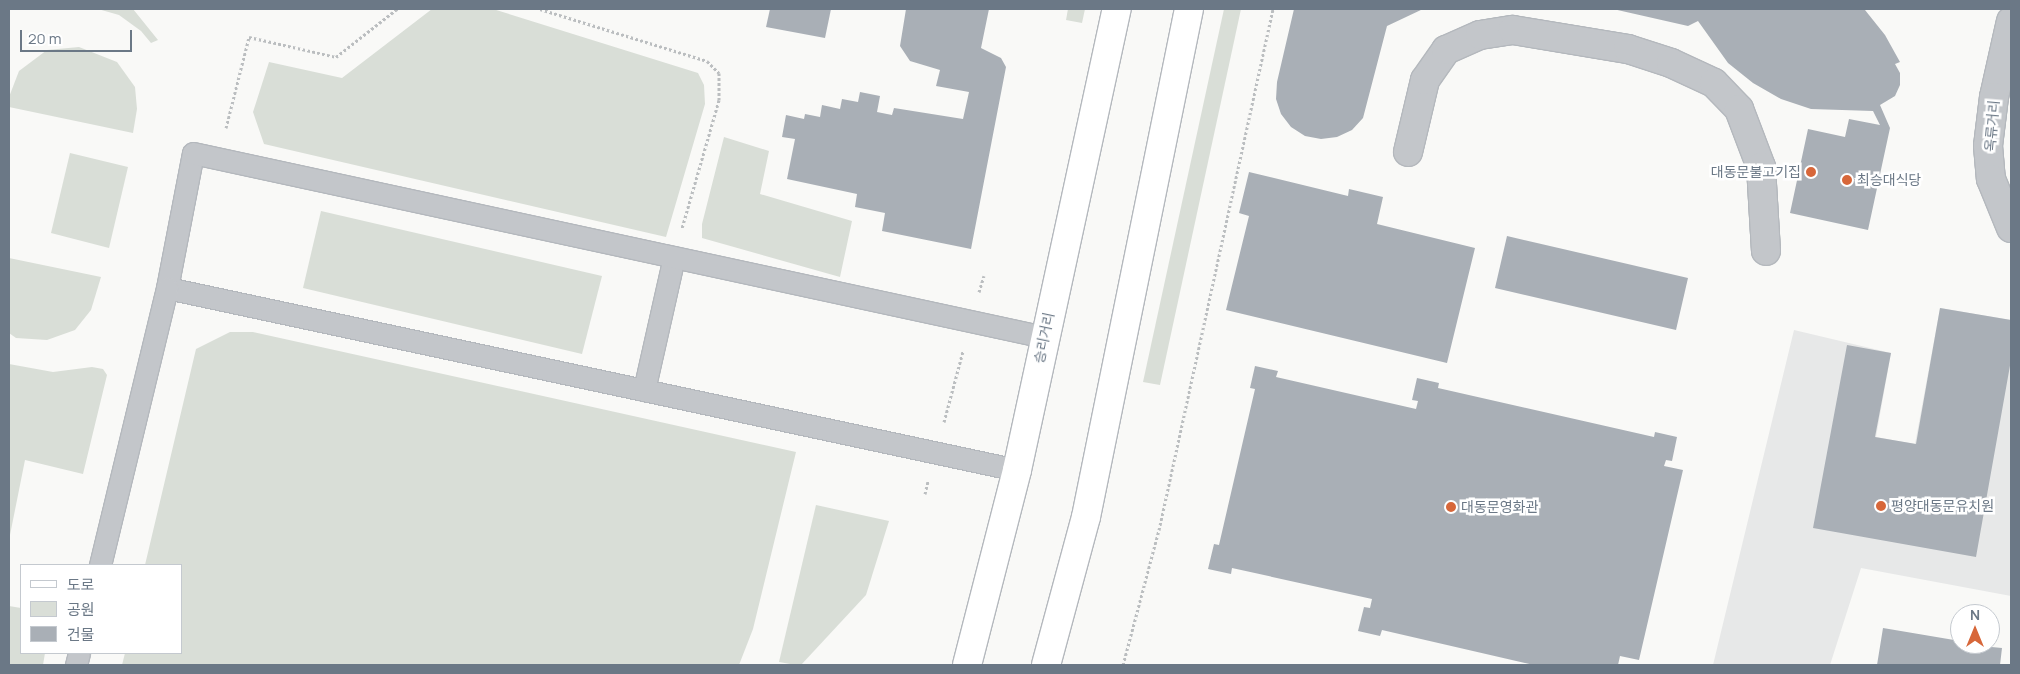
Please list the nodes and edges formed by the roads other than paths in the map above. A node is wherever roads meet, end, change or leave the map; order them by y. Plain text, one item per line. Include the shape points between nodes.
1 (1117, 9) edge
2 (1189, 9) edge
3 (2011, 21) edge
4 (1408, 152) dead end
5 (2011, 228) edge
6 (1766, 251) dead end
7 (674, 257) junction
8 (167, 288) junction
9 (1044, 337) junction
10 (644, 390) junction
11 (1017, 470) junction
12 (100, 564) edge
13 (968, 665) edge
14 (1046, 665) edge

1 - 9 main road, 승리거리
2 - 14 main road via 1086,517
3 - 5 street, 옥류거리 via 1994,97 1988,146 1991,179
4 - 6 street via 1425,80 1446,50 1480,35 1513,30 1628,49 1671,63 1714,83 1739,109 1761,167
7 - 8 lane via 193,153
7 - 9 lane
7 - 10 lane
8 - 10 lane
8 - 12 lane
9 - 11 main road, 승리거리
10 - 11 lane
11 - 13 main road, 승리거리

